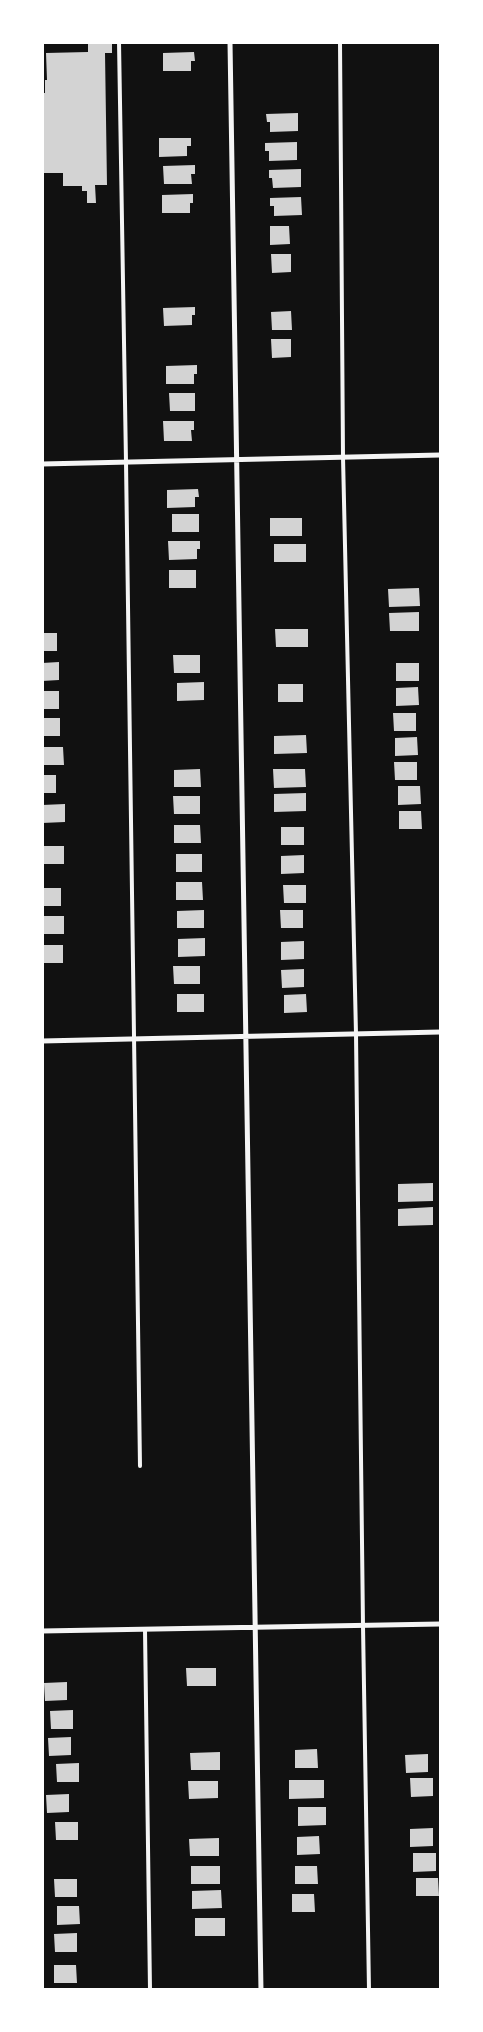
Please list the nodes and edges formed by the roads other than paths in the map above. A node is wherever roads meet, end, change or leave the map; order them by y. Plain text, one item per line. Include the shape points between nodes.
1 (119, 42) edge
2 (230, 42) edge
3 (340, 42) edge
4 (440, 455) edge
5 (343, 457) junction
6 (237, 460) junction
7 (126, 462) junction
8 (42, 464) edge
9 (440, 1032) edge
10 (356, 1034) junction
11 (247, 1036) junction
12 (135, 1039) junction
13 (42, 1041) edge
14 (140, 1466) dead end
15 (440, 1624) edge
16 (363, 1626) junction
17 (255, 1627) junction
18 (145, 1630) junction
19 (42, 1631) edge
20 (150, 1990) edge
21 (261, 1990) edge
22 (370, 1990) edge

1 - 7 lane
2 - 6 street
3 - 5 lane
4 - 5 street
5 - 6 street
5 - 10 lane
6 - 7 street
6 - 11 street
7 - 8 street
7 - 12 lane
9 - 10 street
10 - 11 street
10 - 16 lane
11 - 12 street
11 - 17 street
12 - 13 street
12 - 14 lane
15 - 16 street
16 - 17 street
16 - 22 lane
17 - 18 street
17 - 21 street
18 - 19 street
18 - 20 lane

